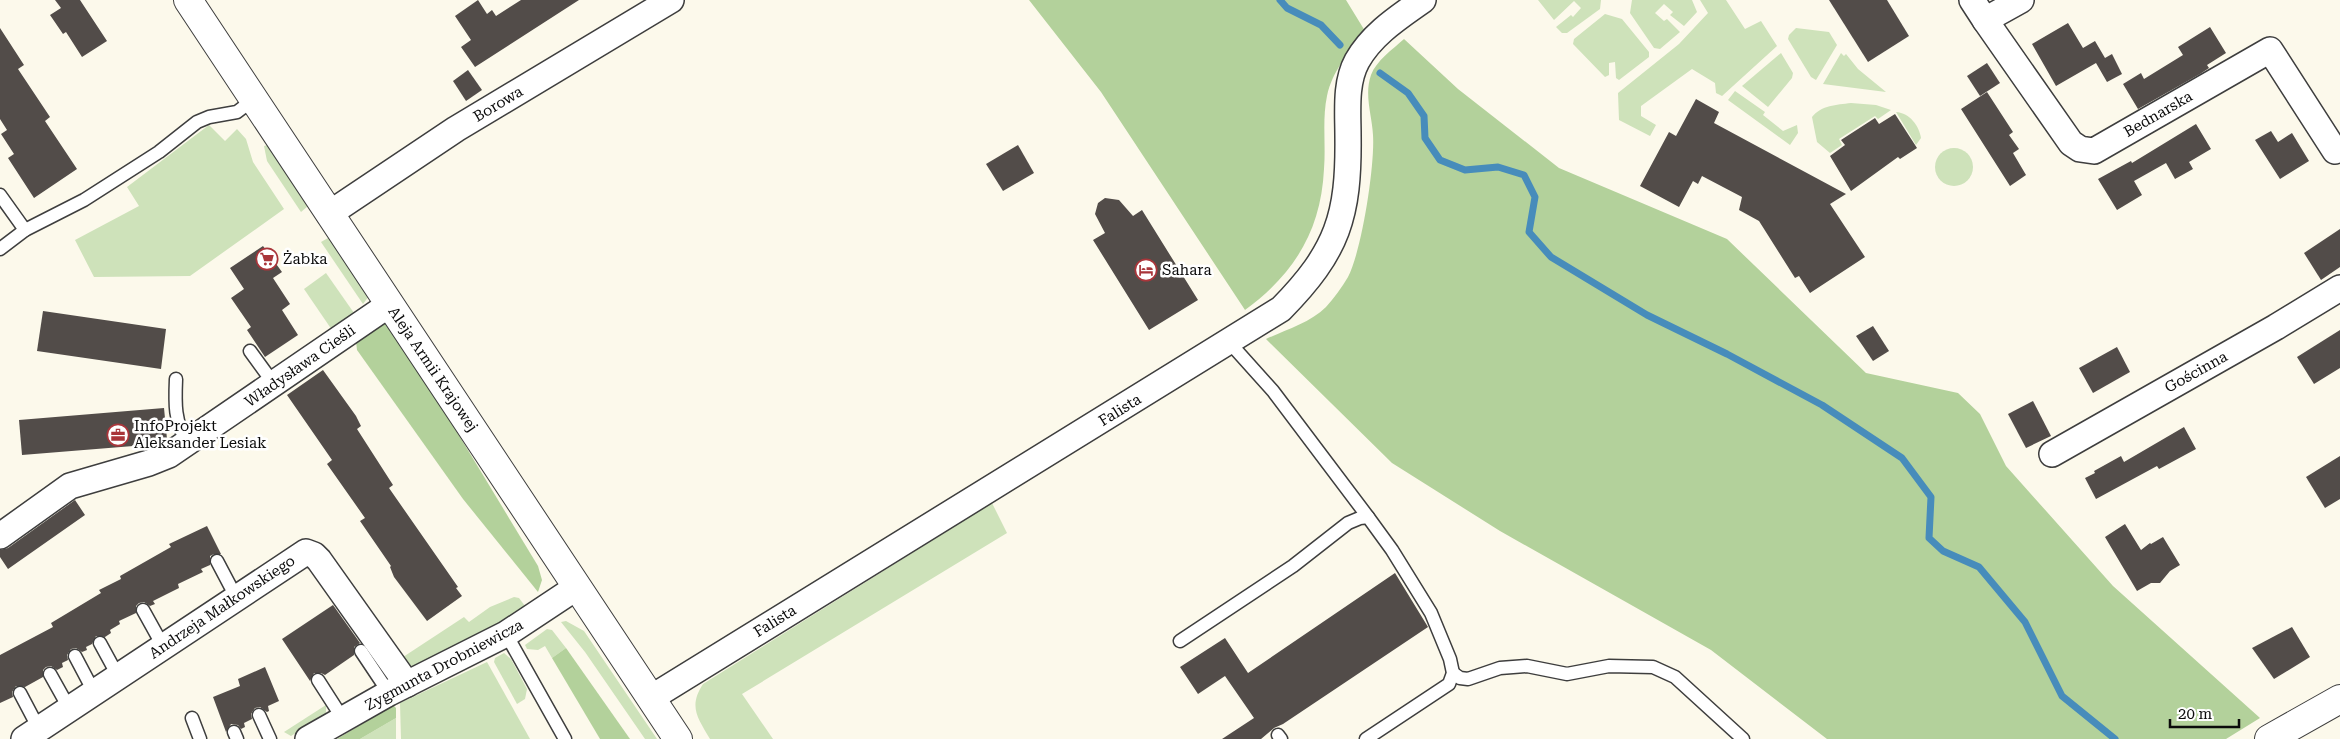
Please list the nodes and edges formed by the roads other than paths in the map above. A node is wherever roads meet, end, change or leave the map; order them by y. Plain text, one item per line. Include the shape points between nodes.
1 (188, 0) edge
2 (671, 0) edge
3 (1423, 0) edge
4 (2021, 0) edge
5 (1979, 10) edge
6 (254, 100) junction
7 (2335, 151) dead end
8 (0, 195) edge
9 (329, 214) junction
10 (25, 230) junction
11 (0, 249) edge
12 (2340, 288) edge
13 (390, 304) junction
14 (1229, 342) junction
15 (250, 351) dead end
16 (176, 378) dead end
17 (274, 384) junction
18 (188, 443) junction
19 (2052, 454) dead end
20 (1368, 517) junction
21 (0, 536) edge
22 (217, 561) dead end
23 (577, 587) junction
24 (236, 597) junction
25 (143, 610) dead end
26 (506, 634) junction
27 (1180, 641) dead end
28 (100, 643) dead end
29 (163, 646) junction
30 (361, 651) dead end
31 (75, 656) dead end
32 (1452, 673) junction
33 (50, 674) dead end
34 (118, 676) junction
35 (318, 680) dead end
36 (398, 688) junction
37 (94, 692) junction
38 (20, 693) dead end
39 (651, 698) junction
40 (2340, 699) edge
41 (69, 708) junction
42 (259, 716) dead end
43 (192, 718) dead end
44 (343, 719) junction
45 (31, 734) edge
46 (200, 739) edge
47 (270, 739) edge
48 (308, 739) edge
49 (565, 739) edge
50 (678, 739) edge
51 (1366, 739) edge
52 (1743, 739) edge
53 (2269, 739) edge

1 - 6 street, Aleja Armii Krajowej
2 - 9 street, Borowa via 456,129
3 - 14 street, Falista via 1379,33 1356,63 1348,100 1347,194 1332,244 1300,290 1282,309
4 - 5 street, Bednarska
5 - 7 street, Bednarska via 2071,143 2080,149 2094,152 2270,50
6 - 9 street, Aleja Armii Krajowej
6 - 10 lane via 237,112 198,122 159,152 84,200
8 - 10 lane
9 - 13 street, Aleja Armii Krajowej
10 - 11 lane
12 - 19 street, Gościnna
13 - 17 street, Władysława Cieśli
13 - 23 street, Aleja Armii Krajowej
14 - 20 lane via 1273,391
14 - 39 street, Falista
15 - 17 lane
16 - 18 lane via 175,410 182,435
17 - 18 street, Władysława Cieśli
18 - 21 street, Władysława Cieśli via 149,463 70,486
20 - 27 lane via 1348,523 1293,566
20 - 32 lane via 1431,613 1450,659
22 - 24 lane
23 - 26 street, Zygmunta Drobniewicza
23 - 39 street, Aleja Armii Krajowej
24 - 29 street, Andrzeja Małkowskiego
24 - 36 street, Andrzeja Małkowskiego via 301,554 310,553 318,560
25 - 29 lane
26 - 36 street, Zygmunta Drobniewicza
26 - 49 lane
28 - 34 lane
29 - 34 street, Andrzeja Małkowskiego
30 - 36 lane
31 - 37 lane
32 - 51 lane via 1448,684
32 - 52 lane via 1468,679 1500,668 1527,666 1567,674 1609,666 1653,667 1675,677
33 - 41 lane
34 - 37 street, Andrzeja Małkowskiego
35 - 44 lane
36 - 44 street, Zygmunta Drobniewicza
37 - 41 street, Andrzeja Małkowskiego
38 - 45 lane
39 - 50 street, Aleja Armii Krajowej
40 - 53 street
41 - 45 street, Andrzeja Małkowskiego
42 - 47 lane
43 - 46 lane
44 - 48 street, Zygmunta Drobniewicza

